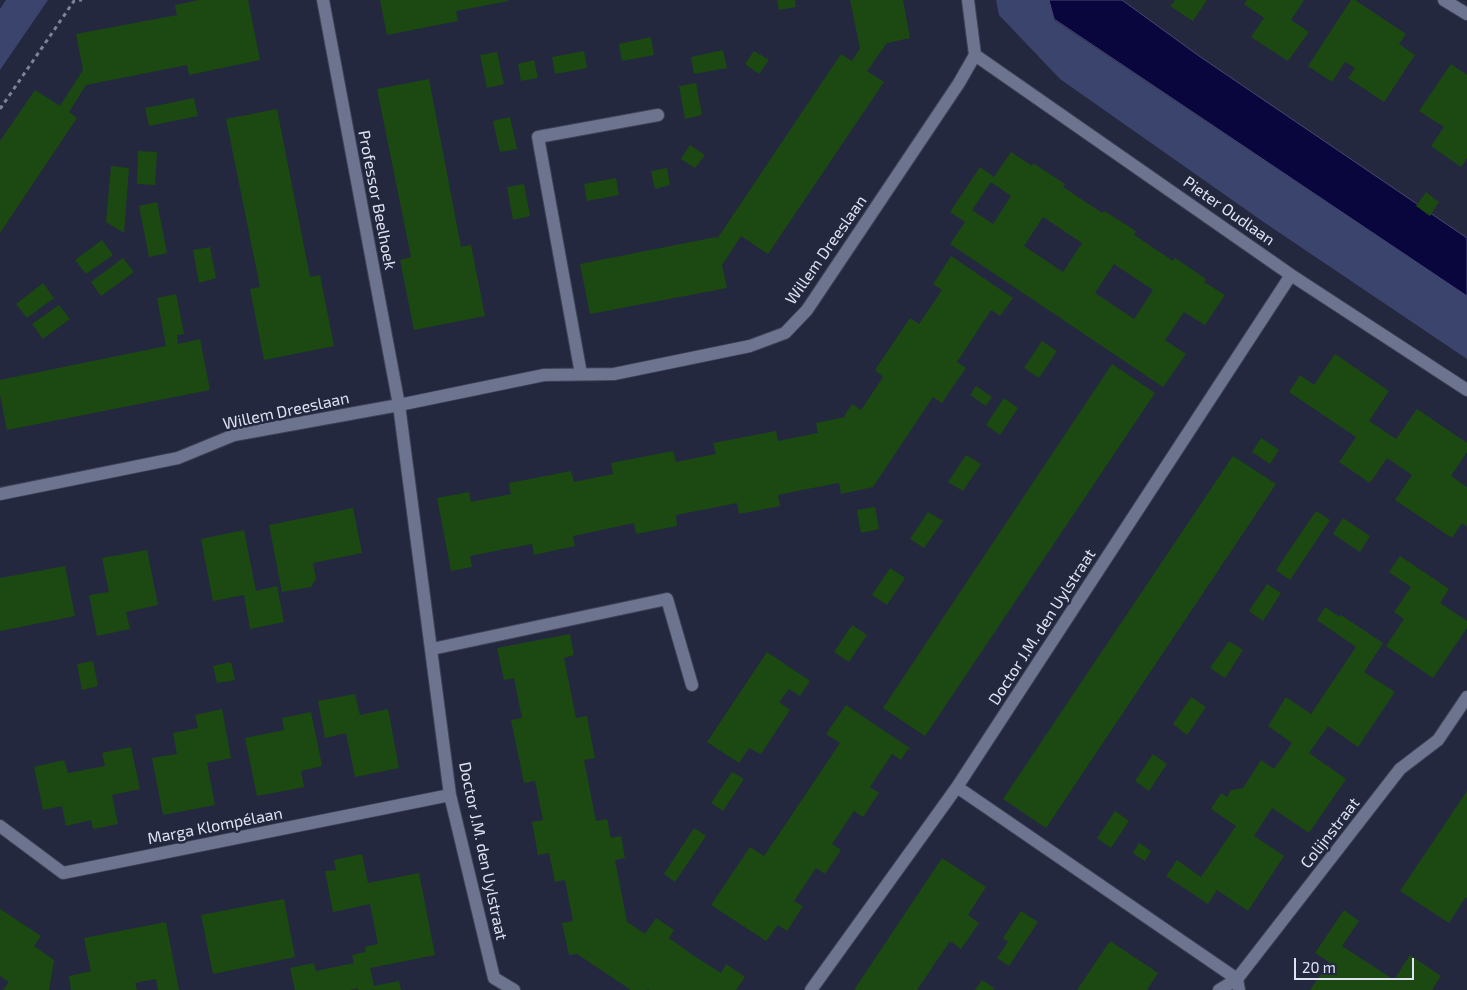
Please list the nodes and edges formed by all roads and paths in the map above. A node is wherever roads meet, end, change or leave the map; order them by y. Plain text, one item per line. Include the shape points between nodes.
1 (82, 0) edge
2 (323, 0) edge
3 (968, 0) edge
4 (1444, 0) edge
5 (1467, 14) edge
6 (975, 55) junction
7 (0, 109) edge
8 (658, 115) dead end
9 (1291, 275) junction
10 (581, 374) junction
11 (1467, 390) edge
12 (399, 405) junction
13 (0, 494) edge
14 (432, 649) junction
15 (692, 685) dead end
16 (1467, 697) edge
17 (957, 788) junction
18 (450, 795) junction
19 (0, 826) edge
20 (1238, 985) edge
21 (514, 990) edge
22 (811, 990) edge
23 (1220, 990) edge

1 - 7 path via 74,1
2 - 12 street, Professor Beelhoek
3 - 6 street
4 - 5 street
6 - 9 street, Pieter Oudlaan
6 - 10 street, Willem Dreeslaan via 807,310 785,333 750,346 614,374
8 - 10 street via 538,137
9 - 11 street, Pieter Oudlaan
9 - 17 street, Doctor J.M. den Uylstraat
10 - 12 street, Willem Dreeslaan via 544,375
12 - 13 street, Willem Dreeslaan via 234,435 178,458
12 - 14 street, Doctor J.M. den Uylstraat
14 - 15 street via 667,599
14 - 18 street, Doctor J.M. den Uylstraat
16 - 20 street, Colijnstraat via 1438,740 1400,769
17 - 20 street
17 - 22 street, Doctor J.M. den Uylstraat
18 - 19 street, Marga Klompélaan via 63,873
18 - 21 street, Doctor J.M. den Uylstraat via 494,978
20 - 23 street, Colijnstraat

